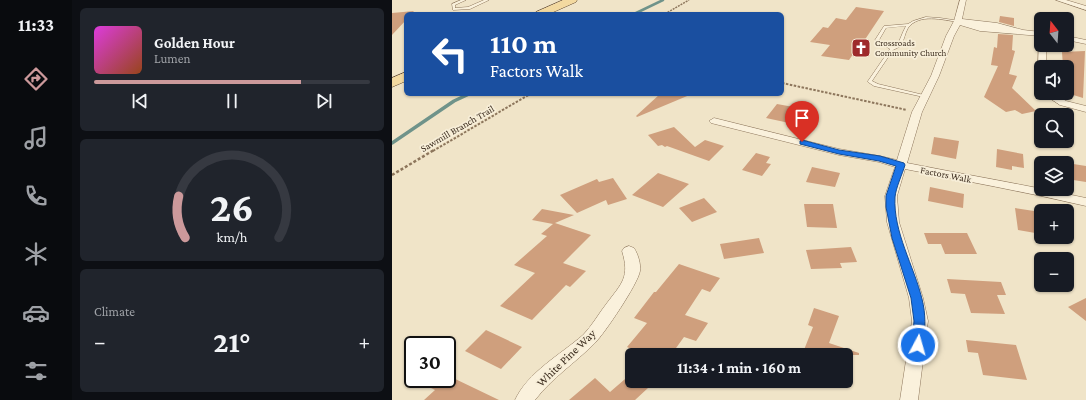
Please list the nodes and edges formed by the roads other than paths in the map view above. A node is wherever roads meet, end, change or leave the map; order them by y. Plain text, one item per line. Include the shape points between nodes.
1 (464, 0) edge
2 (487, 0) edge
3 (572, 0) edge
4 (963, 0) edge
5 (1059, 0) edge
6 (1086, 8) edge
7 (545, 12) edge
8 (958, 22) junction
9 (908, 25) junction
10 (1034, 33) edge
11 (1074, 39) edge
12 (1086, 42) edge
13 (892, 49) junction
14 (404, 66) edge
15 (392, 71) edge
16 (404, 77) edge
17 (392, 82) edge
18 (926, 97) junction
19 (1058, 100) edge
20 (1086, 109) edge
21 (714, 121) dead end
22 (901, 165) junction
23 (1086, 202) edge
24 (628, 252) dead end
25 (524, 400) edge
26 (909, 400) edge

1 - 2 lane via 453,5 454,9 470,8
3 - 7 main road
4 - 8 street
5 - 6 street
8 - 9 lane via 926,18
8 - 10 street via 964,26 983,29
8 - 18 street
9 - 13 lane via 900,45
9 - 13 lane via 885,27 877,40
11 - 12 street
13 - 18 lane via 870,81 876,85
14 - 15 main road
16 - 17 main road
18 - 22 street via 917,112
19 - 20 street
21 - 22 street, Factors Walk
22 - 23 street, Factors Walk
22 - 26 street via 891,196 891,207 920,321
24 - 25 street, White Pine Way via 633,272 626,288 590,338 541,379

